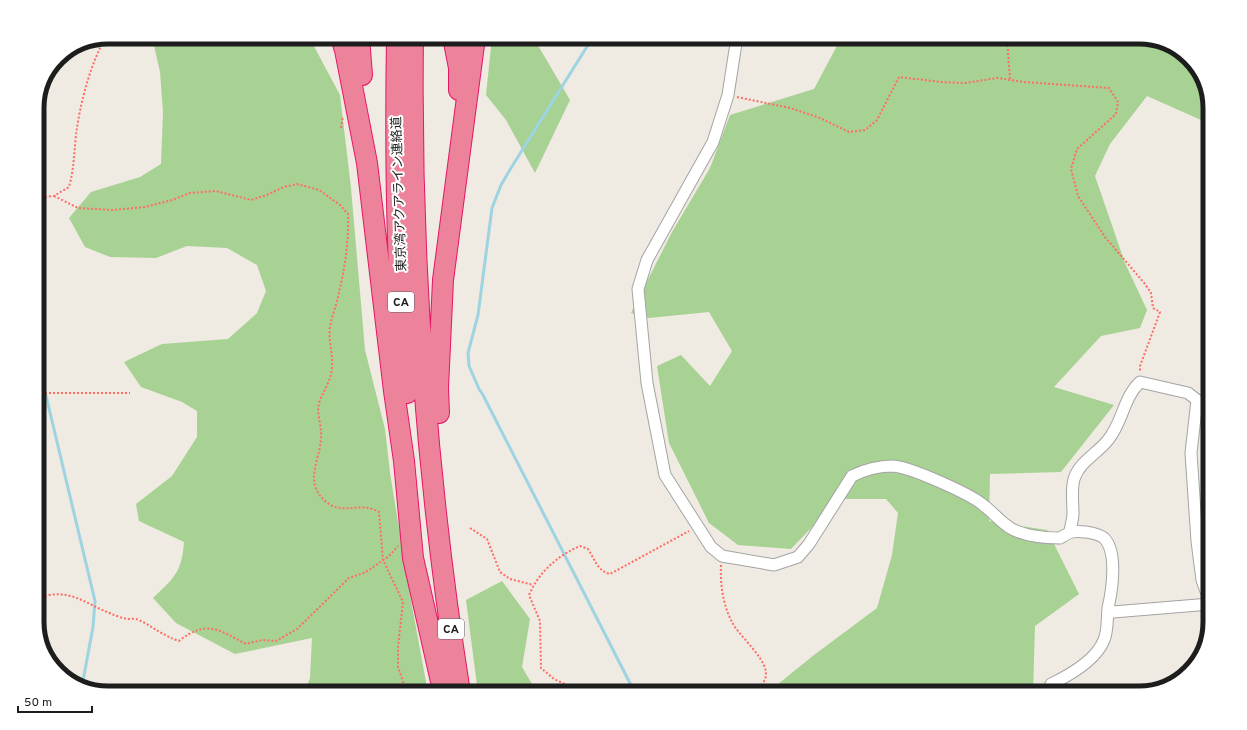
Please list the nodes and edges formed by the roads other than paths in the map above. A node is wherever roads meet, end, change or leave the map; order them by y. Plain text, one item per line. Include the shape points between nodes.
1 (343, 44) edge
2 (360, 44) edge
3 (397, 44) edge
4 (413, 44) edge
5 (454, 44) edge
6 (474, 44) edge
7 (736, 44) edge
8 (367, 162) junction
9 (458, 170) junction
10 (1070, 531) junction
11 (434, 565) junction
12 (1203, 583) edge
13 (1203, 604) edge
14 (1108, 608) junction
15 (1051, 684) dead end
16 (450, 686) edge
17 (451, 686) edge
18 (452, 686) edge

1 - 8 highway
2 - 8 highway via 369,132
3 - 11 highway, 東京湾アクアライン連絡道 / CA via 395,115 405,368
4 - 11 highway, 東京湾アクアライン連絡道 / CA via 412,114 417,275 430,461
5 - 9 highway via 459,68
6 - 9 highway
7 - 10 street via 728,95 713,142 647,260 638,289 647,383 665,475 711,547 722,556 774,565 798,558 852,476 863,470 894,466 926,476 962,492 982,503 1012,529 1024,534 1060,538
8 - 16 highway via 404,461 413,558
9 - 18 highway via 443,280 438,388 440,456 456,624
10 - 12 street via 1074,479 1087,460 1108,441 1118,426 1128,396 1140,382 1188,393 1197,400 1191,453 1197,542
10 - 14 street via 1096,534 1104,539 1111,554 1114,575
11 - 17 highway, CA
13 - 14 street via 1113,612
14 - 15 street via 1104,640 1097,650 1078,670

